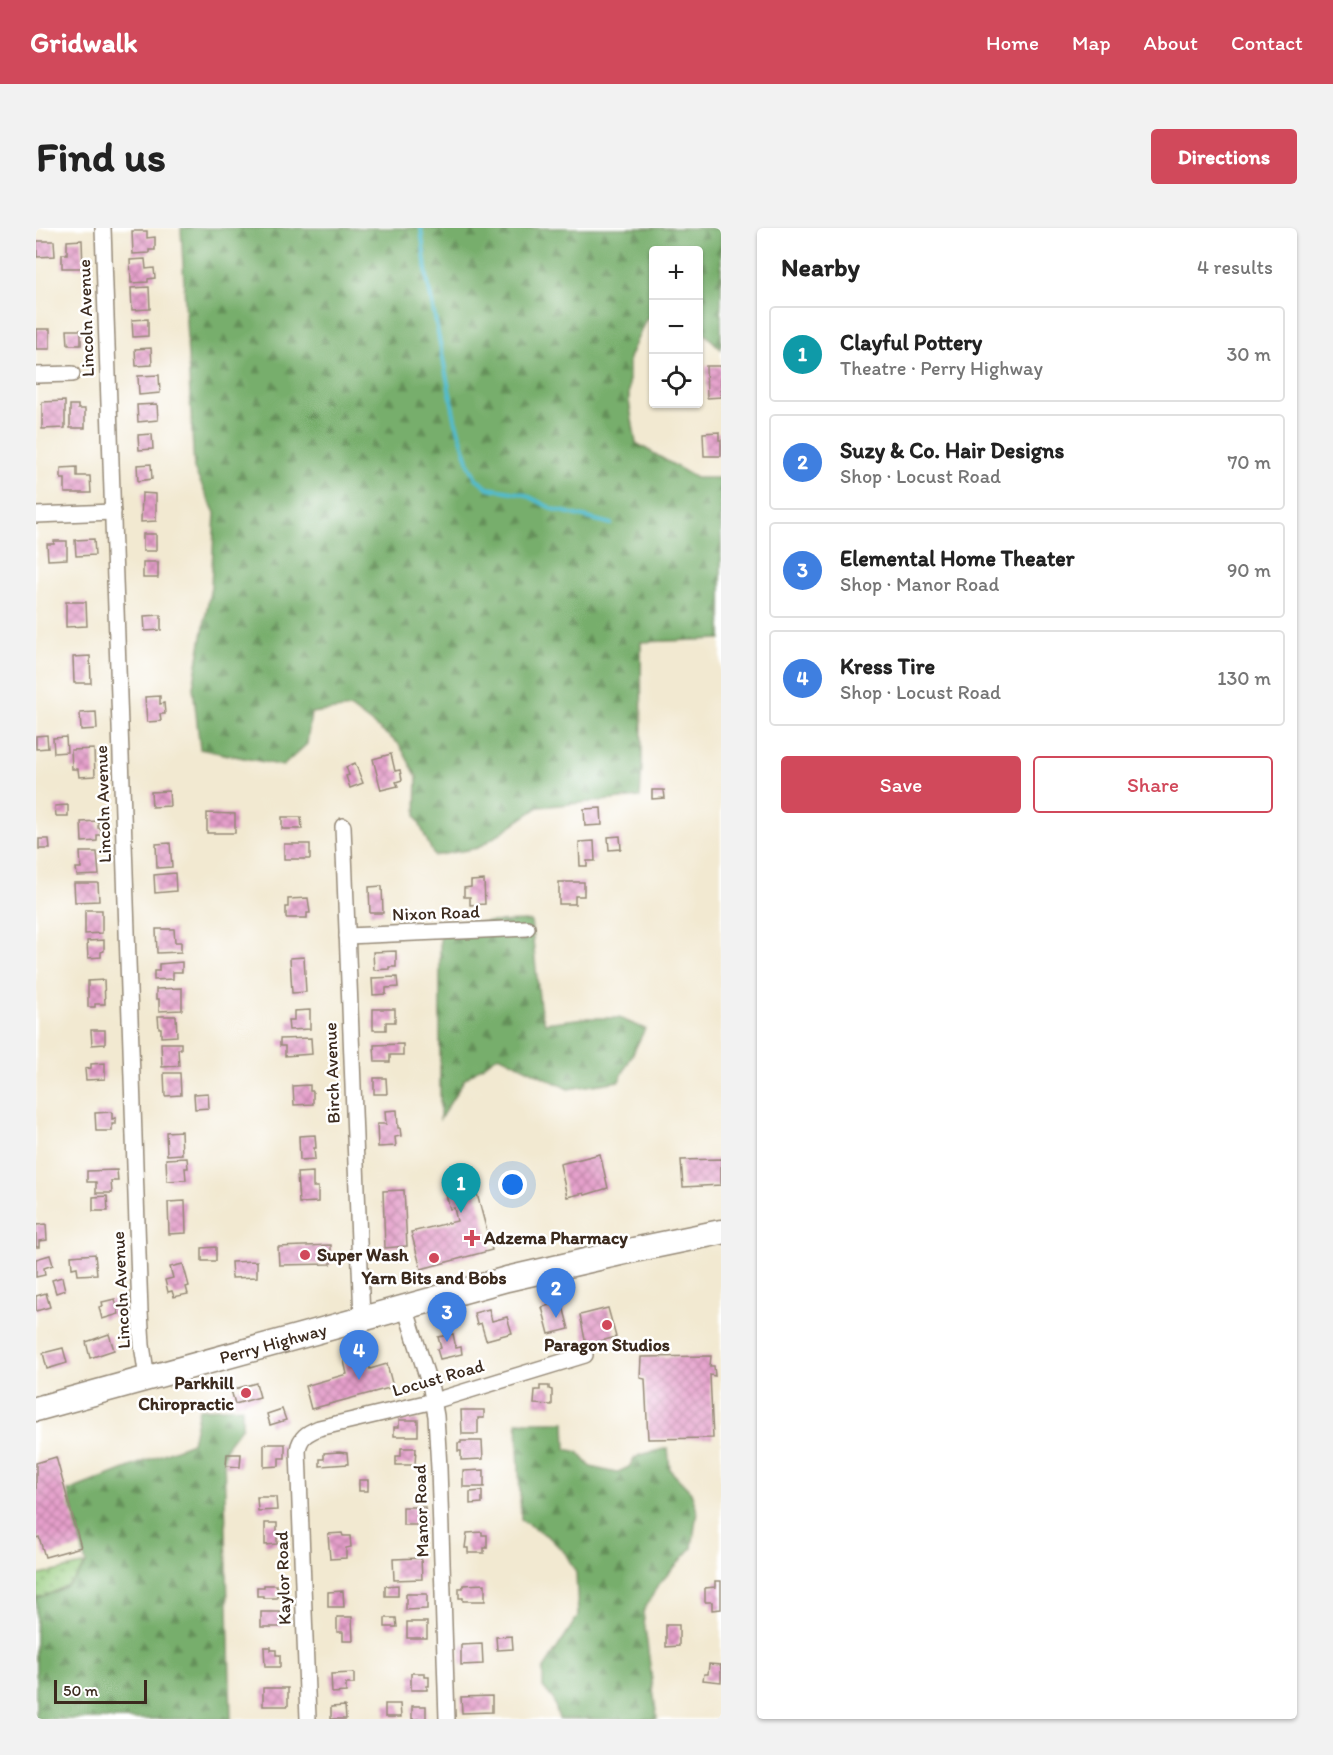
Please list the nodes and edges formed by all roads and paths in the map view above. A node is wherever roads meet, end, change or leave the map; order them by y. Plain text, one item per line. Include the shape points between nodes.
1 (103, 228) edge
2 (72, 374) dead end
3 (36, 375) edge
4 (112, 512) junction
5 (36, 515) edge
6 (343, 826) dead end
7 (527, 928) dead end
8 (347, 936) junction
9 (721, 1233) edge
10 (405, 1306) junction
11 (362, 1319) junction
12 (585, 1355) dead end
13 (147, 1378) junction
14 (434, 1401) junction
15 (37, 1404) edge
16 (302, 1437) joint
17 (308, 1719) edge
18 (447, 1719) edge

1 - 4 street, Lincoln Avenue
2 - 3 street
4 - 5 street
4 - 13 street, Lincoln Avenue via 140,1312
6 - 8 street, Birch Avenue
7 - 8 street, Nixon Road
8 - 11 street, Birch Avenue
9 - 10 main road, Perry Highway via 556,1267
10 - 11 main road, Perry Highway
10 - 14 street, Manor Road
11 - 13 main road, Perry Highway
12 - 14 street, Locust Road
13 - 15 main road, Perry Highway
14 - 16 street, Locust Road via 319,1428
14 - 18 street, Manor Road
16 - 17 street, Kaylor Road via 298,1450

